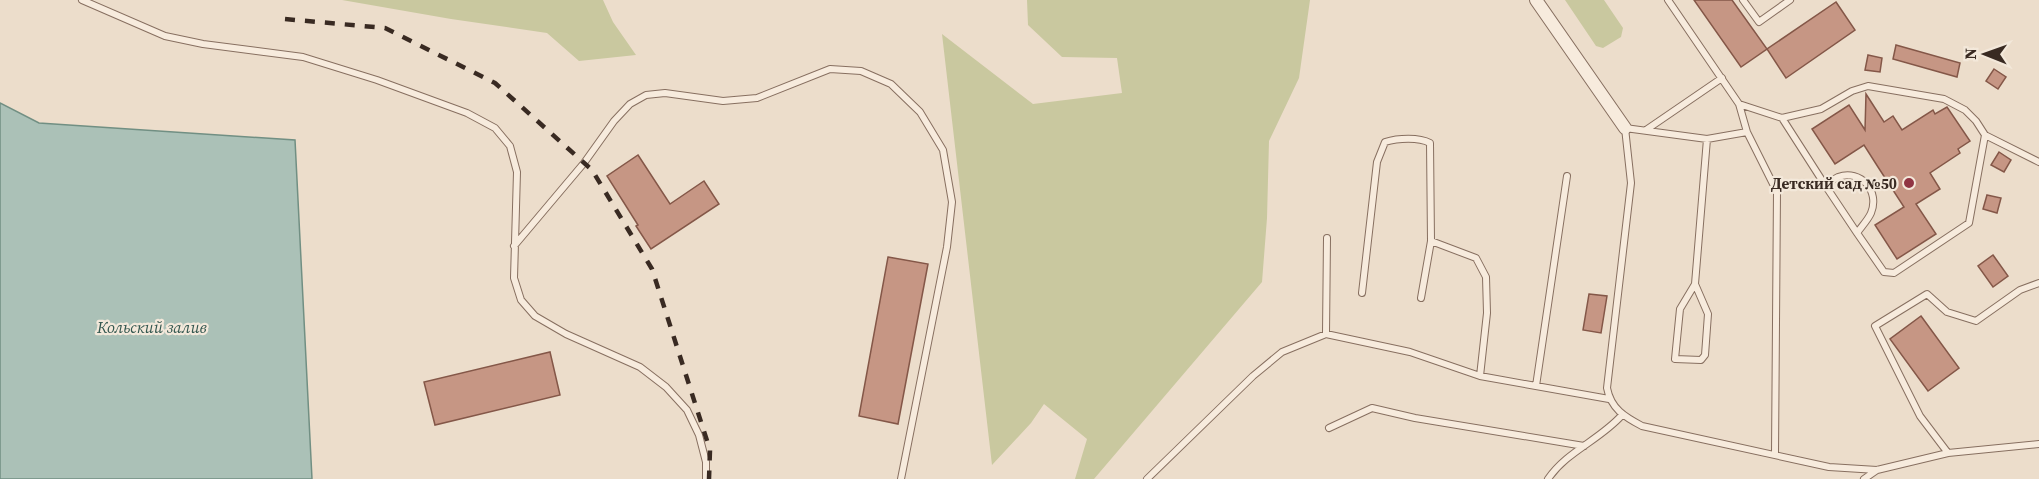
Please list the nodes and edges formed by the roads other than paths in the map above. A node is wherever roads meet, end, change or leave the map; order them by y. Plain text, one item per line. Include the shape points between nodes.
1 (82, 0) edge
2 (1536, 0) edge
3 (1668, 0) edge
4 (1743, 0) edge
5 (1790, 0) edge
6 (1722, 78) junction
7 (1739, 104) junction
8 (1782, 118) junction
9 (1624, 128) junction
10 (1645, 130) junction
11 (1747, 132) junction
12 (1985, 135) junction
13 (1707, 139) junction
14 (2039, 162) edge
15 (1567, 176) dead end
16 (1825, 185) junction
17 (1857, 233) junction
18 (1327, 238) dead end
19 (1431, 242) junction
20 (514, 246) junction
21 (2039, 283) edge
22 (1695, 285) junction
23 (1362, 293) dead end
24 (1421, 298) dead end
25 (1326, 334) junction
26 (1480, 376) junction
27 (1536, 386) junction
28 (1609, 399) junction
29 (1622, 416) junction
30 (1329, 428) dead end
31 (2039, 444) edge
32 (1584, 446) junction
33 (1948, 453) junction
34 (1775, 454) junction
35 (1877, 470) junction
36 (706, 479) edge
37 (901, 479) edge
38 (1147, 479) edge
39 (1548, 479) edge
40 (1864, 479) edge

1 - 20 lane via 165,36 203,45 303,57 467,113 495,128 510,146 517,172
2 - 9 street
3 - 6 lane
4 - 5 lane via 1759,22
6 - 7 lane
6 - 10 lane
7 - 8 lane
7 - 11 lane
8 - 12 lane via 1821,109 1868,86 1944,99 1965,110
8 - 16 lane
9 - 10 lane
9 - 28 lane via 1632,183 1607,388
10 - 13 lane
11 - 13 lane
11 - 34 lane via 1777,192
12 - 14 lane
12 - 17 lane via 1970,224 1894,273 1881,270
13 - 22 lane
15 - 27 lane
16 - 17 lane
16 - 17 lane via 1839,177 1855,176 1871,189 1874,201 1870,214
18 - 25 lane
19 - 23 lane via 1430,143 1385,141 1377,162
19 - 24 lane
19 - 26 lane via 1476,258 1486,277 1487,313
20 - 36 lane via 514,278 521,300 535,316 640,367 687,410 699,435
20 - 37 lane via 614,121 630,104 646,95 665,93 723,101 757,98 830,69 861,71 891,84 920,112 943,150 952,202 947,247
21 - 33 lane via 2020,290 1976,321 1947,312 1927,294 1875,326 1920,416
22 - 22 lane via 1708,314 1705,354 1701,360 1675,360 1680,309
25 - 26 lane via 1410,352
25 - 38 lane via 1282,352
26 - 27 lane
27 - 28 lane
28 - 29 lane
29 - 32 lane
29 - 34 lane via 1642,426
30 - 32 lane via 1372,408
31 - 33 lane
32 - 39 lane
33 - 35 lane
34 - 35 lane via 1829,467
35 - 40 lane

